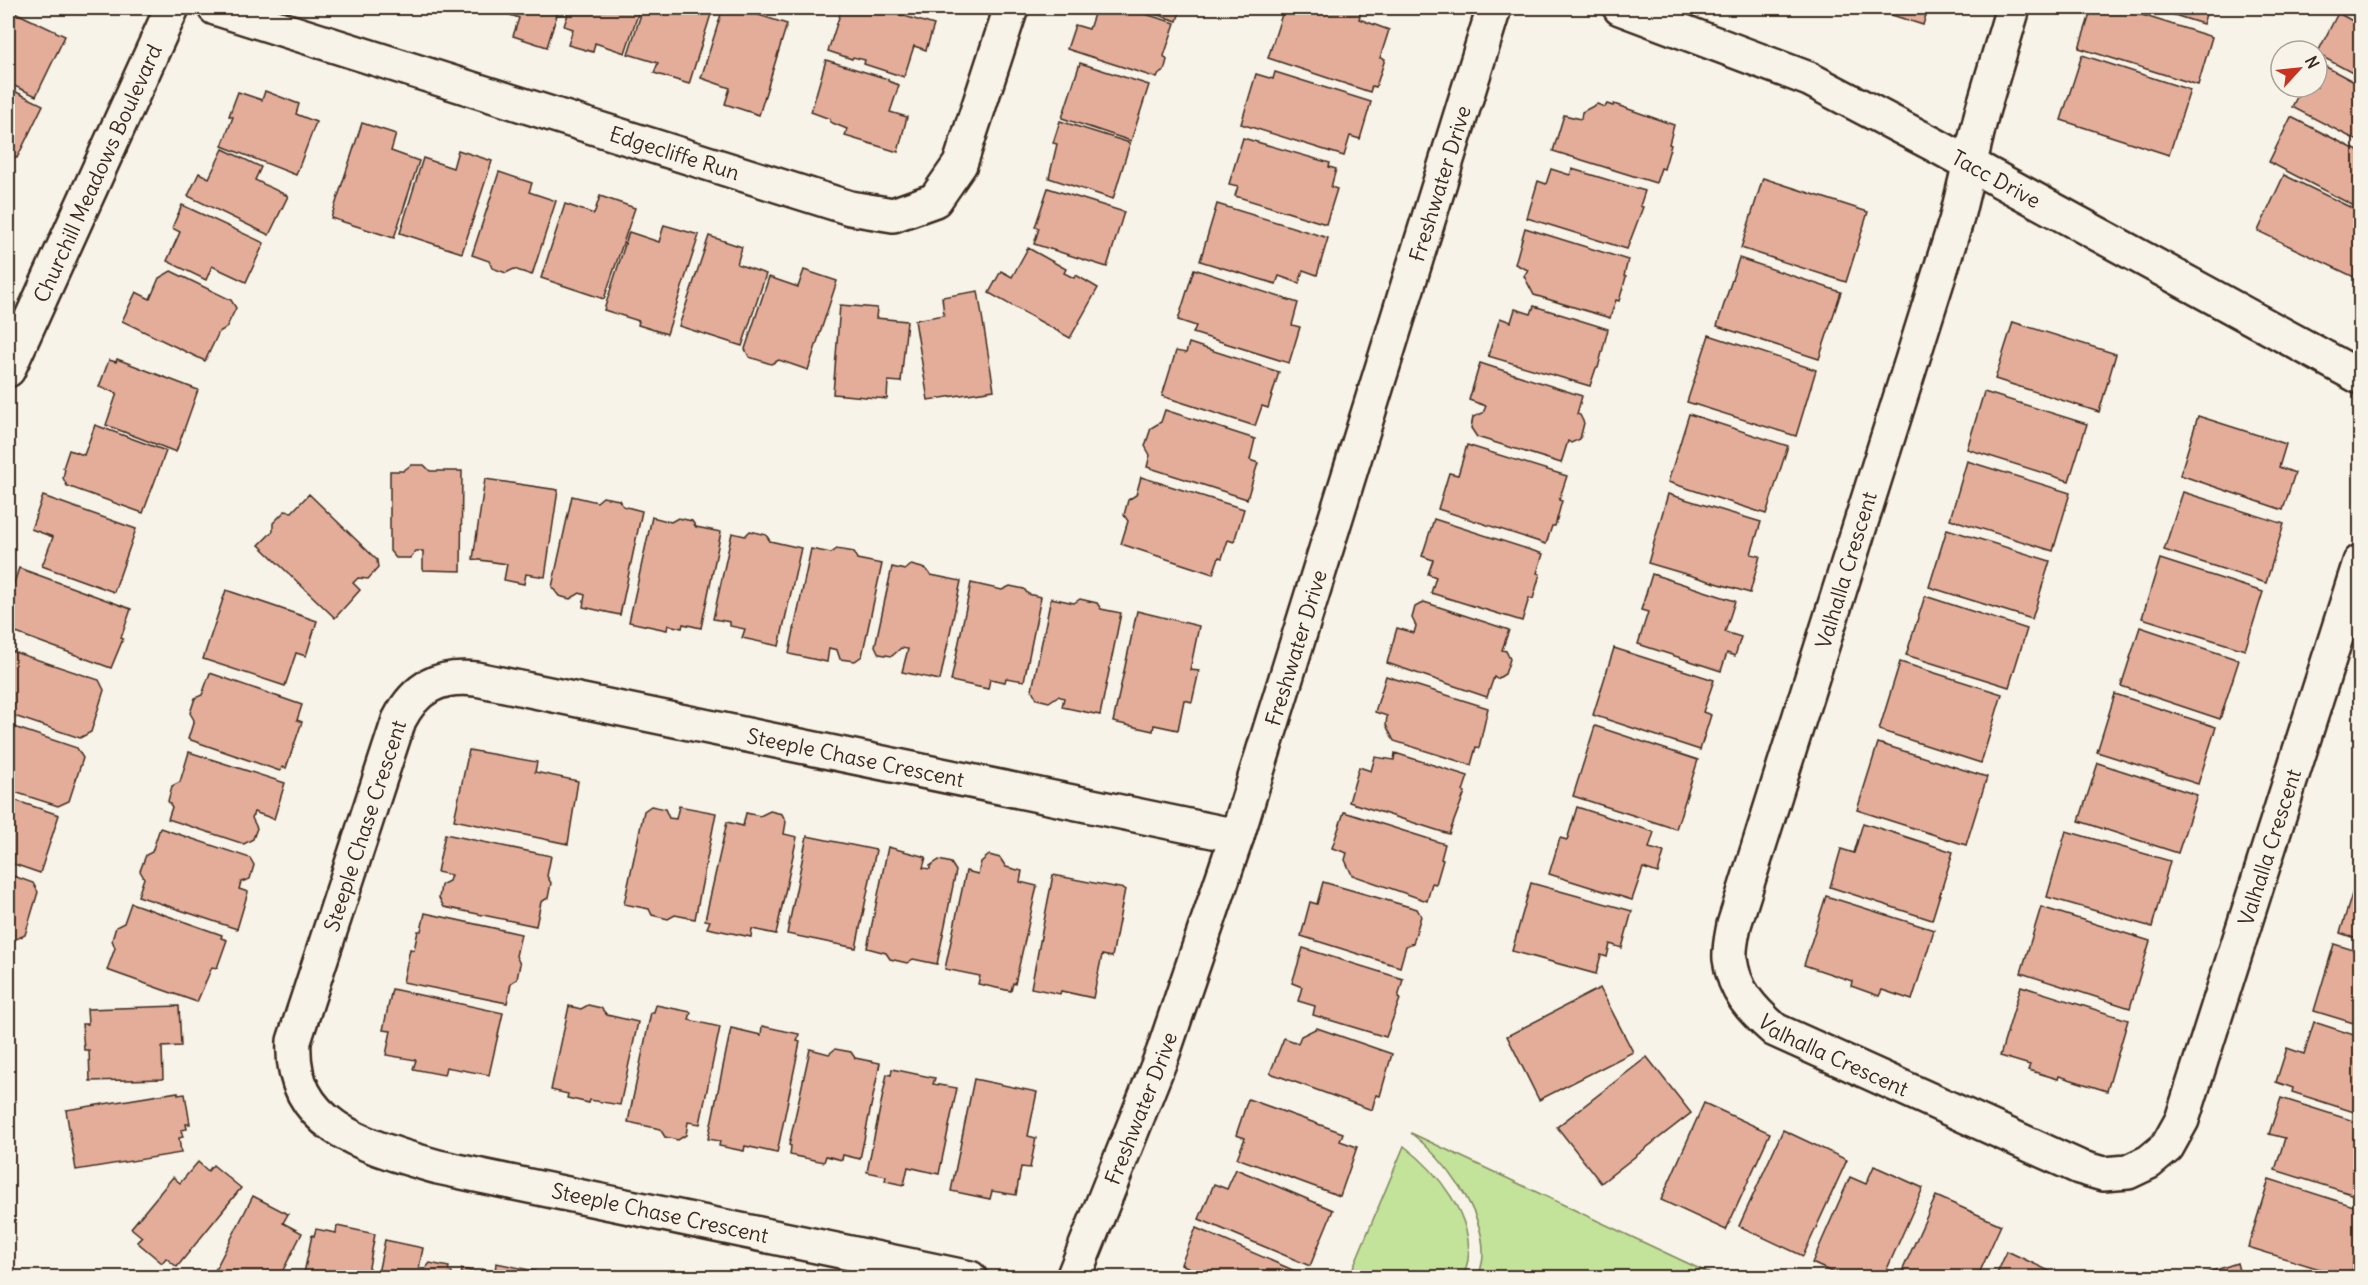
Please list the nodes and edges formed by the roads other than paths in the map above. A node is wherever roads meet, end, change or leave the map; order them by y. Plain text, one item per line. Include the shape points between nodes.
1 (172, 8) edge
2 (215, 8) edge
3 (1011, 8) edge
4 (1494, 8) edge
5 (1620, 8) edge
6 (2013, 8) edge
7 (1969, 164) junction
8 (8, 370) edge
9 (2361, 377) edge
10 (2361, 562) edge
11 (1237, 836) junction
12 (970, 1278) edge
13 (1073, 1278) edge

1 - 8 street, Churchill Meadows Boulevard
2 - 3 street, Edgecliffe Run via 850,208 893,215 934,200 960,164
4 - 11 street, Freshwater Drive
5 - 7 street, Tacc Drive via 1809,79
6 - 7 street, Valhalla Crescent
7 - 9 street, Tacc Drive
7 - 10 street, Valhalla Crescent via 1956,221 1734,925 1730,957 1736,984 1753,1011 1775,1030 2079,1167 2103,1174 2128,1172 2149,1162 2167,1147 2182,1120
11 - 12 street, Steeple Chase Crescent via 476,679 433,683 407,705 294,1041 295,1075 311,1107 325,1121 373,1145 438,1167
11 - 13 street, Freshwater Drive via 1163,1053

